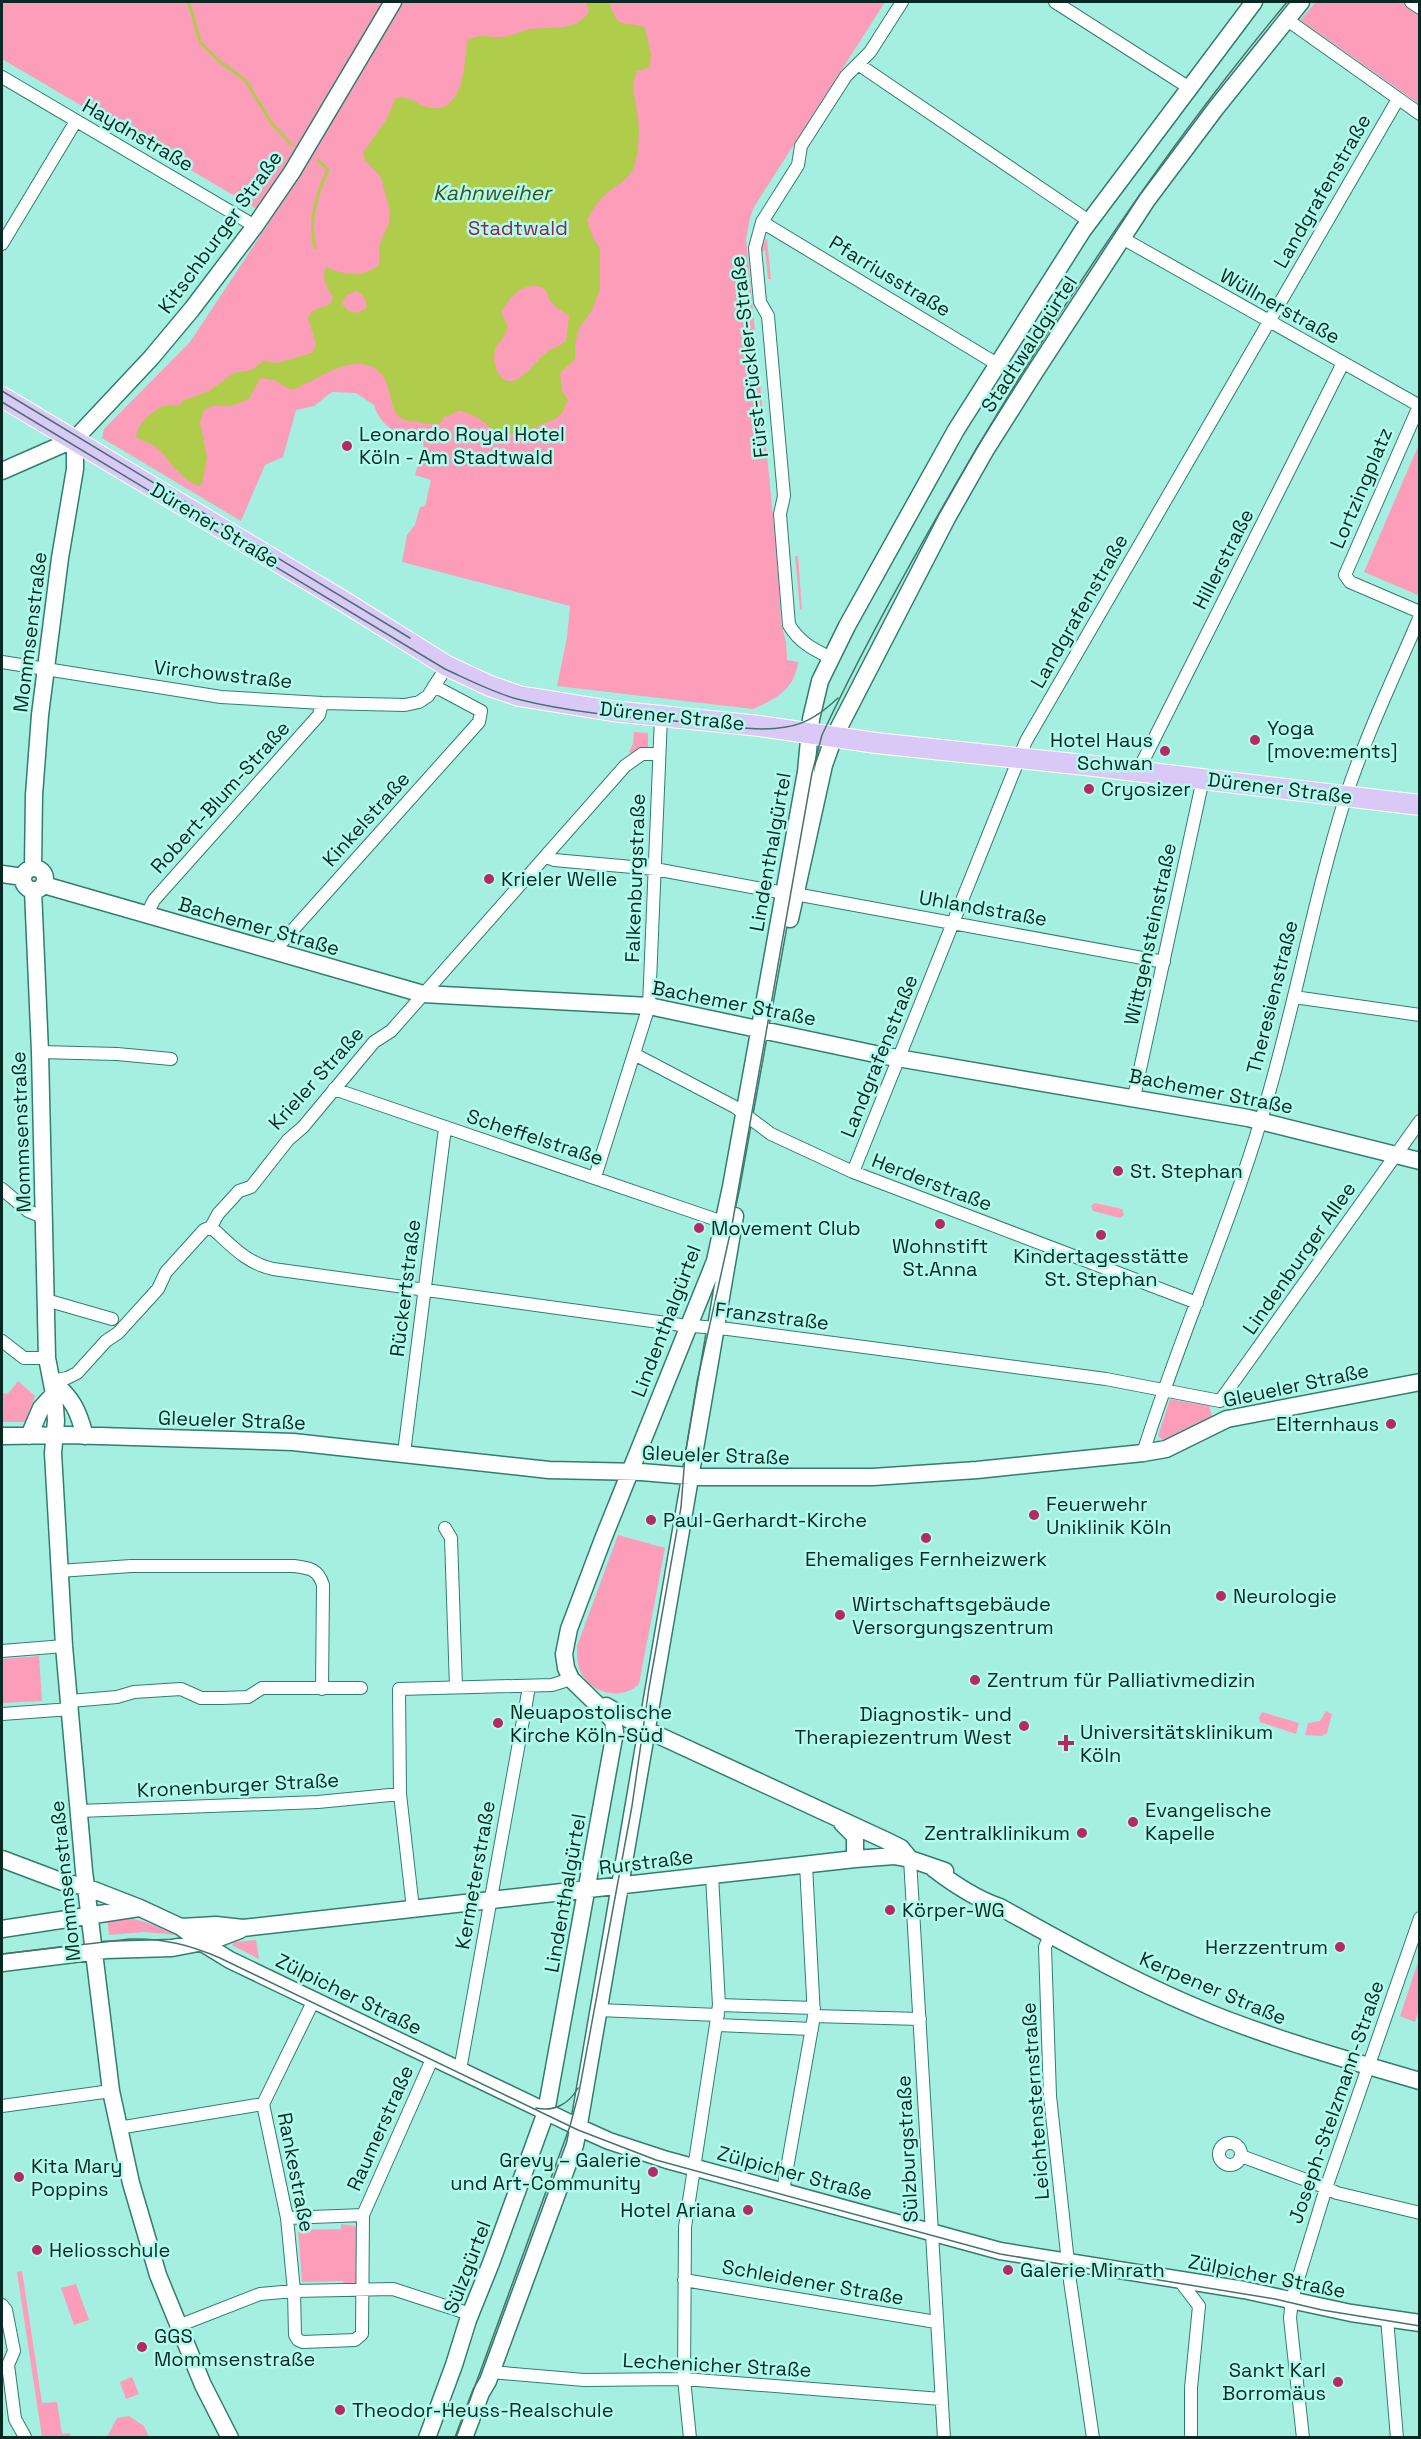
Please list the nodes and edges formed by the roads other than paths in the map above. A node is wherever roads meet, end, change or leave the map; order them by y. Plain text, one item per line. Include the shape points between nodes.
1 (393, 2) edge
2 (902, 2) edge
3 (1055, 2) edge
4 (1254, 2) edge
5 (1301, 2) edge
6 (1411, 2) edge
7 (1419, 8) edge
8 (1286, 20) junction
9 (858, 64) junction
10 (2, 78) edge
11 (1188, 87) junction
12 (1398, 99) junction
13 (1419, 114) edge
14 (76, 121) junction
15 (1089, 221) junction
16 (762, 222) junction
17 (255, 226) junction
18 (1122, 238) junction
19 (2, 244) edge
20 (1268, 321) junction
21 (1342, 363) junction
22 (997, 364) junction
23 (2, 397) edge
24 (1419, 406) edge
25 (75, 439) junction
26 (2, 471) edge
27 (1419, 614) edge
28 (831, 658) junction
29 (2, 662) edge
30 (447, 666) junction
31 (46, 667) junction
32 (435, 686) junction
33 (322, 703) junction
34 (662, 717) junction
35 (810, 734) junction
36 (834, 736) junction
37 (659, 754) junction
38 (1019, 758) junction
39 (1138, 771) junction
40 (1203, 779) junction
41 (1346, 796) junction
42 (1419, 805) edge
43 (546, 856) junction
44 (655, 868) junction
45 (2, 874) edge
46 (33, 880) junction
47 (790, 893) junction
48 (146, 916) junction
49 (955, 922) junction
50 (274, 951) junction
51 (1164, 962) junction
52 (423, 994) junction
53 (1294, 997) junction
54 (649, 1006) junction
55 (1419, 1012) edge
56 (763, 1029) junction
57 (40, 1052) junction
58 (634, 1054) junction
59 (899, 1057) junction
60 (171, 1059) dead end
61 (334, 1089) junction
62 (1134, 1097) junction
63 (748, 1117) junction
64 (1419, 1120) edge
65 (1261, 1121) junction
66 (445, 1128) junction
67 (1395, 1155) junction
68 (1419, 1161) edge
69 (853, 1172) junction
70 (595, 1177) junction
71 (2, 1189) edge
72 (45, 1218) junction
73 (723, 1222) junction
74 (212, 1227) junction
75 (425, 1289) junction
76 (46, 1300) junction
77 (1197, 1303) junction
78 (112, 1319) dead end
79 (690, 1325) junction
80 (717, 1329) junction
81 (2, 1341) edge
82 (47, 1358) junction
83 (1419, 1382) edge
84 (53, 1388) junction
85 (1164, 1389) junction
86 (1220, 1401) junction
87 (1227, 1419) junction
88 (2, 1436) edge
89 (54, 1436) junction
90 (85, 1436) junction
91 (29, 1437) junction
92 (404, 1453) junction
93 (1143, 1453) junction
94 (630, 1473) junction
95 (692, 1476) junction
96 (445, 1528) dead end
97 (59, 1571) junction
98 (64, 1646) junction
99 (2, 1651) edge
100 (571, 1679) junction
101 (456, 1687) junction
102 (529, 1687) junction
103 (361, 1688) dead end
104 (321, 1689) junction
105 (585, 1693) junction
106 (653, 1697) junction
107 (70, 1705) junction
108 (2, 1714) edge
109 (647, 1730) junction
110 (400, 1794) junction
111 (79, 1811) junction
112 (837, 1819) junction
113 (2, 1859) edge
114 (855, 1859) junction
115 (910, 1859) junction
116 (806, 1865) junction
117 (712, 1875) junction
118 (86, 1887) junction
119 (618, 1887) junction
120 (586, 1890) junction
121 (490, 1901) junction
122 (140, 1908) junction
123 (412, 1909) junction
124 (89, 1916) junction
125 (1419, 1918) edge
126 (181, 1927) junction
127 (243, 1928) junction
128 (2, 1929) edge
129 (1050, 1935) junction
130 (199, 1941) junction
131 (93, 1952) junction
132 (2, 1963) edge
133 (314, 2000) junction
134 (597, 2010) junction
135 (718, 2015) junction
136 (813, 2018) junction
137 (920, 2019) junction
138 (433, 2057) junction
139 (1369, 2067) junction
140 (460, 2070) junction
141 (1419, 2081) edge
142 (111, 2091) junction
143 (263, 2104) junction
144 (2, 2106) edge
145 (546, 2112) junction
146 (578, 2127) junction
147 (118, 2128) junction
148 (1241, 2156) dead end
149 (694, 2169) junction
150 (1326, 2188) junction
151 (783, 2190) junction
152 (1419, 2212) edge
153 (363, 2215) junction
154 (287, 2218) junction
155 (931, 2231) junction
156 (1069, 2265) junction
157 (684, 2280) junction
158 (1180, 2281) junction
159 (294, 2291) junction
160 (361, 2291) junction
161 (1292, 2299) junction
162 (2, 2305) edge
163 (470, 2314) junction
164 (1387, 2318) junction
165 (936, 2322) junction
166 (1419, 2323) edge
167 (178, 2326) junction
168 (491, 2372) junction
169 (684, 2379) junction
170 (941, 2399) junction
171 (25, 2437) edge
172 (230, 2438) edge
173 (427, 2438) edge
174 (464, 2438) edge
175 (690, 2438) edge
176 (944, 2438) edge
177 (1093, 2438) edge
178 (1191, 2438) edge
179 (1303, 2438) edge
180 (1397, 2438) edge

1 - 17 street, Kitschburger Straße via 292,172
2 - 9 street, Fürst-Pückler-Straße
3 - 11 street
4 - 11 street, Stadtwaldgürtel
5 - 8 street, Stadtwaldgürtel
6 - 7 street
8 - 12 street
8 - 18 street, Stadtwaldgürtel via 1215,108
9 - 15 street
9 - 16 street, Fürst-Pückler-Straße via 846,76 801,146 798,165
10 - 14 street, Haydnstraße
11 - 15 street, Stadtwaldgürtel
12 - 13 street
12 - 20 street, Landgrafenstraße
14 - 17 street, Haydnstraße
14 - 19 street
15 - 22 street, Stadtwaldgürtel
16 - 22 street, Pfarriusstraße
16 - 28 street, Fürst-Pückler-Straße via 755,248 760,302 768,316 784,496 780,514 789,625 807,647
17 - 25 street, Kitschburger Straße via 151,358
18 - 20 street, Wüllnerstraße
18 - 36 street, Stadtwaldgürtel via 985,451
20 - 21 street, Wüllnerstraße
20 - 38 street, Landgrafenstraße
21 - 24 street, Wüllnerstraße
21 - 39 street, Hillerstraße
22 - 28 street, Stadtwaldgürtel via 945,449
23 - 25 main road, Dürener Straße
24 - 27 street, Lortzingplatz via 1345,574 1350,582
25 - 26 street
25 - 30 main road, Dürener Straße
25 - 31 street, Mommsenstraße via 75,470
27 - 41 street, Theresienstraße
28 - 35 street, Stadtwaldgürtel via 818,687
29 - 31 street, Virchowstraße
30 - 32 street, Virchowstraße
30 - 34 main road, Dürener Straße via 519,696
31 - 33 street, Virchowstraße via 221,697
31 - 46 street, Mommsenstraße via 34,795
32 - 33 street, Virchowstraße via 419,702 405,705
32 - 50 street, Kinkelstraße via 481,711 479,722
33 - 48 street, Robert-Blum-Straße via 319,715 154,900
34 - 35 main road, Dürener Straße
34 - 37 street, Falkenburgstraße
35 - 36 main road, Dürener Straße
35 - 47 street, Lindenthalgürtel
36 - 38 main road, Dürener Straße
36 - 47 street, Lindenthalgürtel
37 - 43 street, Krieler Straße via 642,754 625,766
37 - 44 street, Falkenburgstraße
38 - 39 main road, Dürener Straße
38 - 49 street, Landgrafenstraße
39 - 40 main road, Dürener Straße
40 - 41 main road, Dürener Straße
40 - 51 street, Wittgensteinstraße
41 - 42 main road, Dürener Straße
41 - 53 street, Theresienstraße via 1314,904
43 - 44 street, Uhlandstraße via 554,860
43 - 52 street, Krieler Straße
44 - 47 street, Uhlandstraße
44 - 54 street, Falkenburgstraße
45 - 46 street, Bachemer Straße
46 - 48 street, Bachemer Straße
46 - 57 street, Mommsenstraße
47 - 49 street, Uhlandstraße
47 - 56 street, Lindenthalgürtel via 784,941
48 - 50 street, Bachemer Straße
49 - 51 street, Uhlandstraße
49 - 59 street, Landgrafenstraße
50 - 52 street, Bachemer Straße
51 - 62 street, Wittgensteinstraße
52 - 54 street, Bachemer Straße
52 - 61 street, Krieler Straße
53 - 55 street
53 - 65 street, Theresienstraße
54 - 56 street, Bachemer Straße
54 - 58 street, Falkenburgstraße
56 - 59 street, Bachemer Straße
56 - 63 street, Lindenthalgürtel
57 - 60 street
57 - 72 street, Mommsenstraße
58 - 63 street, Herderstraße
58 - 70 street, Falkenburgstraße
59 - 62 street, Bachemer Straße
59 - 69 street, Landgrafenstraße
61 - 66 street, Scheffelstraße
61 - 74 street, Krieler Straße via 251,1187 239,1191 218,1214
62 - 65 street, Bachemer Straße
63 - 69 street, Herderstraße via 771,1134
63 - 73 street, Lindenthalgürtel
63 - 80 street, Lindenthalgürtel
64 - 67 street, Lindenburger Allee
65 - 67 street, Bachemer Straße
65 - 77 street, Theresienstraße
66 - 70 street, Scheffelstraße
66 - 75 street, Rückertstraße
67 - 68 street, Bachemer Straße
67 - 86 street, Lindenburger Allee
69 - 77 street, Herderstraße
70 - 73 street, Scheffelstraße
71 - 72 street via 28,1211
72 - 76 street, Mommsenstraße
73 - 79 street, Lindenthalgürtel via 710,1278
74 - 75 street, Franzstraße via 257,1265
74 - 84 street, Krieler Straße via 204,1230 166,1272 158,1289 118,1333 77,1373
75 - 79 street, Franzstraße
75 - 92 street, Rückertstraße
76 - 78 street
76 - 82 street, Mommsenstraße
77 - 85 street, Theresienstraße
79 - 80 street, Franzstraße
79 - 94 street, Lindenthalgürtel
80 - 85 street, Franzstraße
80 - 95 street, Lindenthalgürtel
81 - 82 street via 24,1358
82 - 84 street, Mommsenstraße
83 - 87 street, Gleueler Straße
84 - 89 street, Mommsenstraße
84 - 90 street via 68,1394
84 - 91 street
85 - 86 street, Franzstraße
85 - 93 street, Theresienstraße
86 - 87 street
87 - 93 street, Gleueler Straße via 1166,1449
88 - 91 street, Gleueler Straße
89 - 90 street, Gleueler Straße
89 - 91 street, Gleueler Straße
89 - 97 street, Mommsenstraße
90 - 92 street, Gleueler Straße via 293,1442
92 - 94 street, Gleueler Straße via 549,1470
93 - 95 street, Gleueler Straße via 873,1478
94 - 95 street, Gleueler Straße
94 - 100 street, Lindenthalgürtel via 569,1629 564,1654
95 - 106 street, Lindenthalgürtel
96 - 101 street via 451,1538
97 - 98 street, Mommsenstraße
97 - 104 street via 141,1566 312,1568 323,1585
98 - 99 street
98 - 107 street, Mommsenstraße
100 - 102 street via 552,1686
100 - 105 street, Lindenthalgürtel
101 - 102 street
101 - 110 street via 399,1689
102 - 121 street, Kermeterstraße
103 - 104 street
104 - 107 street via 262,1688 248,1697 201,1698 181,1689 134,1692
105 - 106 street, Lindenthalgürtel via 627,1709 644,1706
105 - 109 street, Lindenthalgürtel
105 - 120 street, Lindenthalgürtel via 613,1721 615,1732
106 - 109 street, Lindenthalgürtel
107 - 108 street
107 - 111 street, Mommsenstraße
109 - 112 street, Kerpener Straße
109 - 119 street, Lindenthalgürtel
110 - 111 street, Kronenburger Straße via 318,1802
110 - 123 street
111 - 118 street, Mommsenstraße
112 - 114 street, Kerpener Straße via 855,1836
112 - 115 street, Kerpener Straße via 901,1848
113 - 118 street, Zülpicher Straße
114 - 115 street, Rurstraße
114 - 116 street, Rurstraße
115 - 129 street, Kerpener Straße via 956,1877
115 - 137 street, Sülzburgstraße
116 - 117 street, Rurstraße
116 - 136 street
117 - 119 street, Rurstraße
117 - 135 street
118 - 122 street, Zülpicher Straße
118 - 124 street, Mommsenstraße
119 - 120 street, Rurstraße
119 - 134 street, Lindenthalgürtel
120 - 121 street, Rurstraße
120 - 145 street, Lindenthalgürtel
121 - 123 street, Rurstraße
121 - 140 street, Kermeterstraße
122 - 124 street
122 - 126 street, Zülpicher Straße
123 - 127 street, Rurstraße
124 - 128 street
124 - 131 street, Mommsenstraße
125 - 139 street, Joseph-Stelzmann-Straße
126 - 127 street, Rurstraße
126 - 130 street, Zülpicher Straße
127 - 130 street, Rurstraße via 214,1940
129 - 139 street, Kerpener Straße via 1224,2018
129 - 156 street, Leichtensternstraße via 1045,1947 1050,2096
130 - 131 street via 172,1948
130 - 133 street, Zülpicher Straße
131 - 132 street
131 - 142 street, Mommsenstraße
133 - 138 street, Zülpicher Straße
133 - 143 street, Rankestraße
134 - 135 street
134 - 146 street, Lindenthalgürtel
135 - 136 street
135 - 136 street
135 - 149 street
136 - 137 street
136 - 151 street
137 - 155 street, Sülzburgstraße
138 - 140 street, Zülpicher Straße
138 - 153 street, Raumerstraße
139 - 141 street, Kerpener Straße
139 - 150 street, Joseph-Stelzmann-Straße
140 - 145 street, Zülpicher Straße
142 - 144 street
142 - 147 street, Mommsenstraße
143 - 147 street
143 - 154 street, Rankestraße
145 - 146 street, Zülpicher Straße
145 - 163 street, Sülzgürtel
146 - 149 street, Zülpicher Straße
146 - 168 street via 575,2145
147 - 167 street, Mommsenstraße via 150,2249
148 - 150 street
149 - 151 street, Zülpicher Straße
149 - 157 street via 685,2227
150 - 152 street
150 - 161 street, Joseph-Stelzmann-Straße
151 - 155 street, Zülpicher Straße
153 - 154 street, Raumerstraße
153 - 160 street, Raumerstraße
154 - 159 street, Rankestraße
155 - 156 street, Zülpicher Straße via 1000,2252
155 - 165 street, Sülzburgstraße
156 - 158 street, Zülpicher Straße
156 - 177 street, Leichtensternstraße
157 - 165 street, Schleidener Straße
157 - 169 street
158 - 161 street, Zülpicher Straße
158 - 178 street via 1199,2306 1191,2388
159 - 160 street
159 - 160 street, Raumerstraße via 295,2335 303,2342 359,2337
159 - 167 street via 260,2294
160 - 163 street via 393,2289
161 - 164 street, Zülpicher Straße
161 - 179 street, Joseph-Stelzmann-Straße via 1290,2318
162 - 171 street via 14,2351 8,2365 15,2419
163 - 173 street, Sülzgürtel
164 - 166 street, Zülpicher Straße
164 - 180 street
165 - 170 street, Sülzburgstraße
167 - 172 street, Mommsenstraße
168 - 169 street, Lechenicher Straße via 584,2380
168 - 174 street
169 - 170 street, Lechenicher Straße
169 - 175 street
170 - 176 street, Sülzburgstraße

